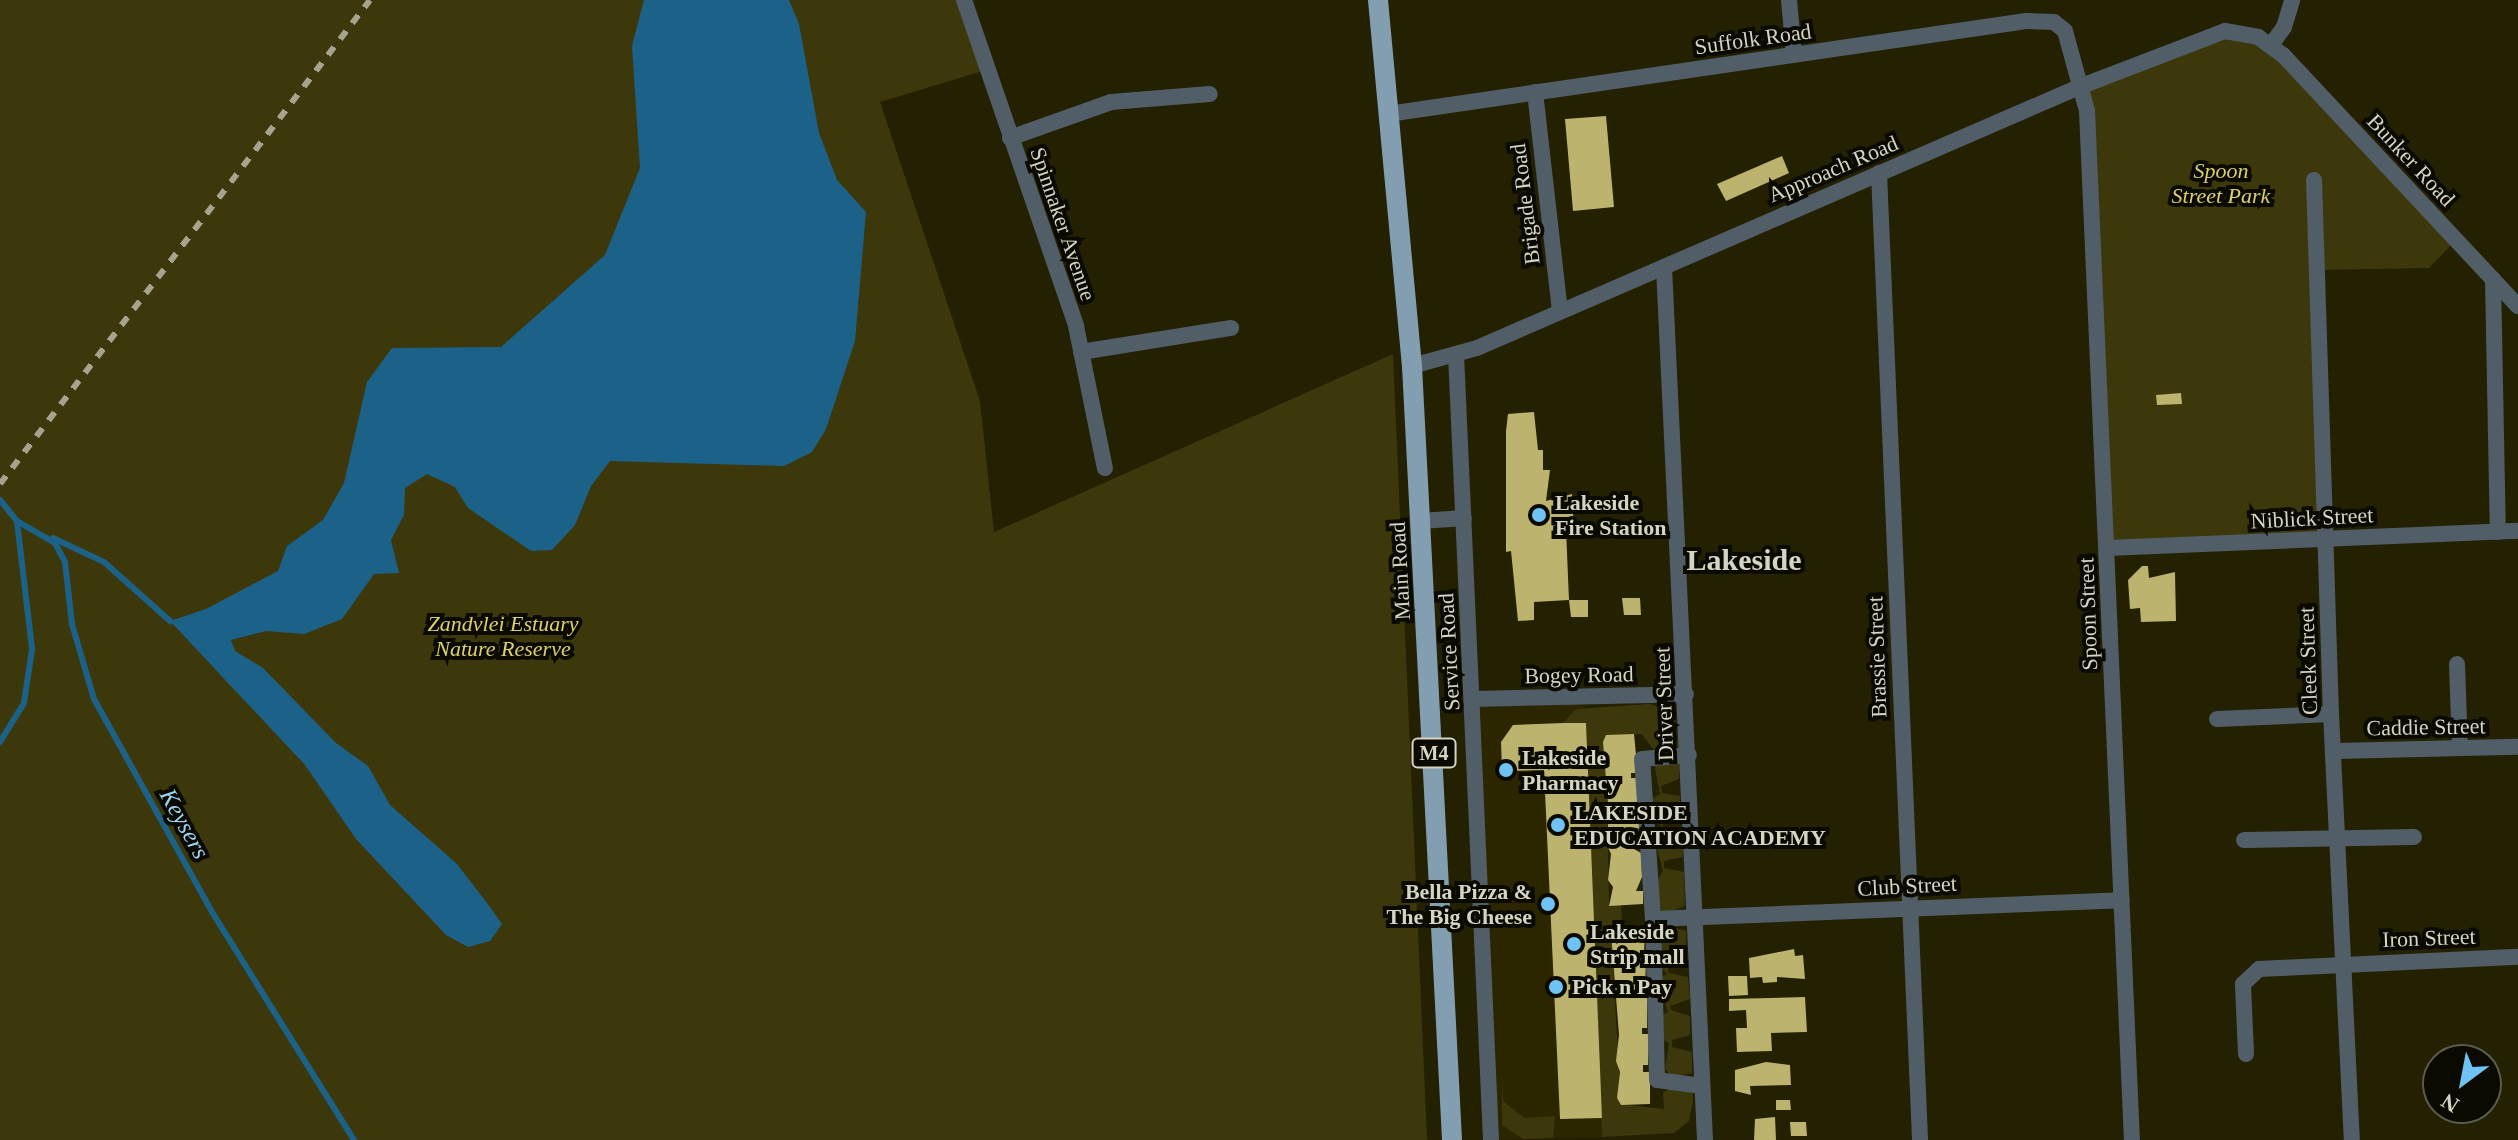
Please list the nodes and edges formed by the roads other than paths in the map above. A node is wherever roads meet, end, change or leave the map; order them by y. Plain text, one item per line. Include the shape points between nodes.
1 (964, 0) edge
2 (1378, 0) edge
3 (1789, 0) edge
4 (2292, 0) edge
5 (2271, 45) junction
6 (1794, 55) junction
7 (2079, 87) junction
8 (1535, 92) junction
9 (1210, 94) dead end
10 (1388, 114) junction
11 (1010, 138) junction
12 (1879, 173) junction
13 (2314, 180) dead end
14 (1664, 267) junction
15 (2493, 279) junction
16 (2518, 306) edge
17 (1560, 312) junction
18 (1231, 328) dead end
19 (1081, 352) junction
20 (1456, 354) junction
21 (1412, 366) junction
22 (1105, 468) dead end
23 (1464, 518) junction
24 (1421, 521) junction
25 (2518, 531) edge
26 (2498, 532) junction
27 (2326, 539) junction
28 (2107, 548) junction
29 (2457, 664) dead end
30 (1686, 694) junction
31 (1473, 699) junction
32 (2331, 714) junction
33 (2217, 719) dead end
34 (2518, 747) edge
35 (2460, 748) junction
36 (2335, 751) junction
37 (1689, 755) junction
38 (2414, 837) dead end
39 (2337, 838) junction
40 (2244, 840) dead end
41 (2122, 900) junction
42 (1910, 908) junction
43 (1695, 918) junction
44 (1660, 919) junction
45 (2518, 957) edge
46 (2342, 964) junction
47 (2246, 1054) dead end
48 (1702, 1086) junction
49 (1452, 1140) edge
50 (1491, 1140) edge
51 (1703, 1140) edge
52 (1920, 1140) edge
53 (2132, 1140) edge
54 (2352, 1140) edge

1 - 11 street, Spinnaker Avenue
2 - 10 main road, Main Road / M4
3 - 6 street
4 - 5 street via 2284,27
5 - 7 street, Approach Road via 2247,33 2216,32
5 - 15 street, Bunker Road
6 - 7 street, Suffolk Road via 2042,19 2065,31
6 - 8 street, Suffolk Road
7 - 12 street, Approach Road
7 - 28 street, Spoon Street via 2087,111
8 - 10 street, Suffolk Road
8 - 17 street, Brigade Road
9 - 11 street via 1111,102
10 - 21 main road, Main Road / M4
11 - 19 street, Spinnaker Avenue
12 - 14 street, Approach Road
12 - 42 street, Brassie Street
13 - 27 street, Cleek Street
14 - 17 street, Approach Road
14 - 30 street, Driver Street
15 - 16 street, Bunker Road
15 - 26 street
17 - 20 street, Approach Road
18 - 19 street
19 - 22 street, Spinnaker Avenue
20 - 21 street, Approach Road
20 - 23 street, Service Road
21 - 24 main road, Main Road / M4
23 - 24 street
23 - 31 street, Service Road
24 - 49 main road, Main Road / M4
25 - 26 street, Niblick Street
26 - 27 street, Niblick Street
27 - 28 street, Niblick Street
27 - 32 street, Cleek Street
28 - 41 street, Spoon Street
29 - 35 street
30 - 31 street, Bogey Road
30 - 37 street, Driver Street
31 - 50 street, Service Road
32 - 33 street
32 - 36 street, Cleek Street
34 - 35 street, Caddie Street
35 - 36 street, Caddie Street
36 - 39 street, Cleek Street
37 - 43 street, Driver Street
37 - 44 street via 1642,759
38 - 39 street
39 - 40 street
39 - 46 street, Cleek Street
41 - 42 street, Club Street
41 - 53 street, Spoon Street
42 - 43 street, Club Street
42 - 52 street, Brassie Street
43 - 44 street, Club Street
43 - 48 street, Driver Street
44 - 48 street via 1657,1079
45 - 46 street, Iron Street
46 - 47 street, Iron Street via 2259,969 2247,976
46 - 54 street, Cleek Street
48 - 51 street, Driver Street

